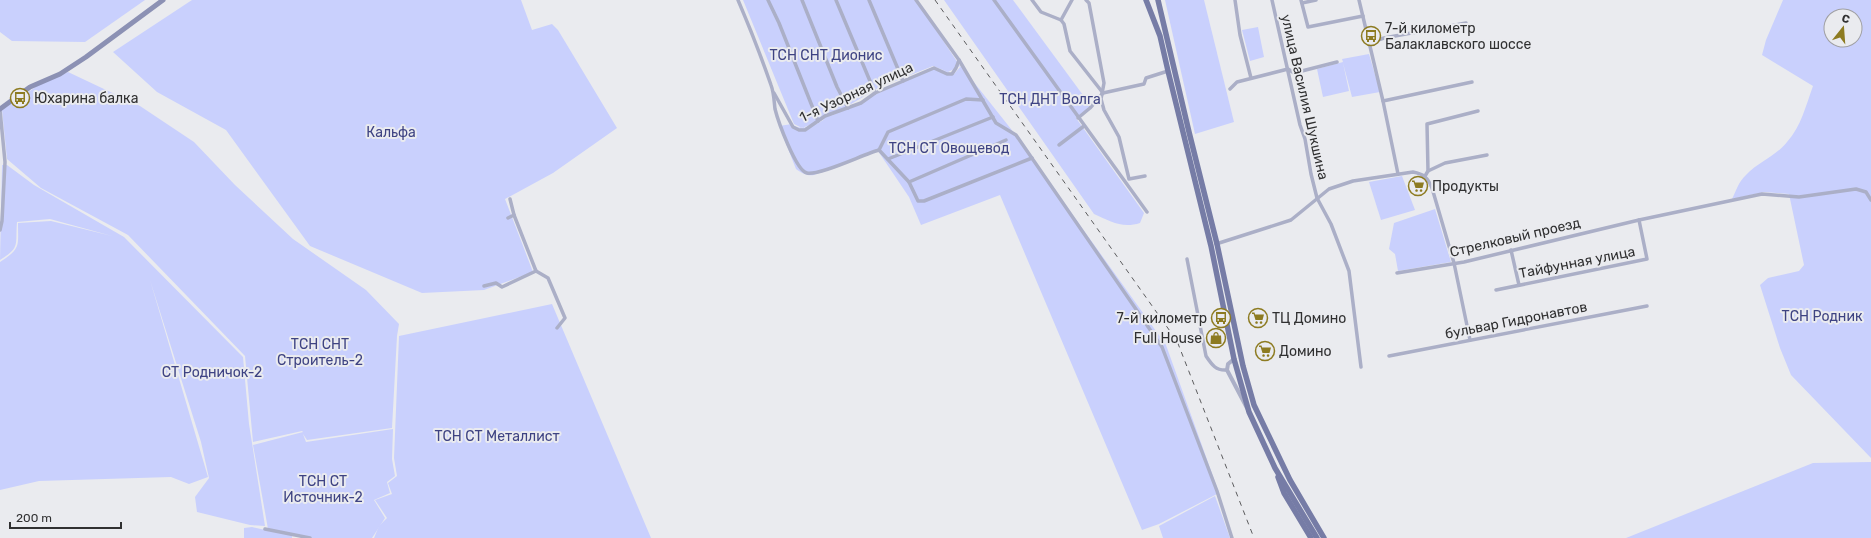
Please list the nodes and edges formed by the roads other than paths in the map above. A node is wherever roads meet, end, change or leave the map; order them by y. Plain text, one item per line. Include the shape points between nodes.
1 (163, 0) edge
2 (738, 0) edge
3 (768, 0) edge
4 (802, 0) edge
5 (836, 0) edge
6 (869, 0) edge
7 (916, 0) edge
8 (994, 0) edge
9 (1032, 0) edge
10 (1072, 0) edge
11 (1086, 0) edge
12 (1146, 0) edge
13 (1158, 0) edge
14 (1235, 0) edge
15 (1272, 0) edge
16 (1316, 0) edge
17 (1359, 0) edge
18 (1302, 2) edge
19 (1363, 16) junction
20 (1061, 20) junction
21 (1466, 23) dead end
22 (1369, 43) junction
23 (959, 60) junction
24 (1337, 62) dead end
25 (1288, 69) junction
26 (1168, 71) junction
27 (1251, 78) junction
28 (904, 81) junction
29 (1472, 82) dead end
30 (1230, 89) dead end
31 (774, 92) junction
32 (874, 93) junction
33 (1103, 93) junction
34 (984, 100) junction
35 (1384, 101) junction
36 (848, 108) junction
37 (0, 110) edge
38 (1478, 111) dead end
39 (993, 117) junction
40 (1078, 118) junction
41 (818, 120) junction
42 (1084, 126) junction
43 (1006, 140) dead end
44 (1059, 145) dead end
45 (879, 150) junction
46 (1487, 155) dead end
47 (1032, 158) junction
48 (888, 159) junction
49 (1428, 171) junction
50 (1398, 174) junction
51 (1145, 176) dead end
52 (1425, 176) junction
53 (909, 182) junction
54 (1317, 198) junction
55 (510, 199) dead end
56 (1871, 200) edge
57 (1147, 212) dead end
58 (514, 214) junction
59 (508, 218) dead end
60 (1639, 220) junction
61 (0, 230) edge
62 (1214, 245) junction
63 (1511, 250) junction
64 (1187, 258) dead end
65 (1454, 263) junction
66 (536, 271) junction
67 (1397, 273) dead end
68 (1519, 285) junction
69 (484, 286) dead end
70 (1496, 290) dead end
71 (1647, 306) dead end
72 (557, 328) dead end
73 (1470, 340) junction
74 (1389, 356) dead end
75 (1234, 359) junction
76 (1244, 366) junction
77 (1361, 367) dead end
78 (1227, 370) junction
79 (1249, 412) junction
80 (1275, 468) junction
81 (266, 529) dead end
82 (310, 538) edge
83 (1232, 538) edge
84 (1311, 538) edge
85 (1317, 538) edge
86 (1324, 538) edge

1 - 37 main road via 86,57 60,74 30,87
2 - 31 street
3 - 41 street
4 - 36 street
5 - 32 street
6 - 28 street
7 - 23 street
8 - 40 street
9 - 20 street via 1041,12
10 - 20 street
11 - 33 street via 1089,3 1104,83
12 - 26 main road via 1160,36
13 - 62 main road
14 - 27 street via 1240,35
15 - 25 street, улица Василия Шукшина
16 - 18 street
17 - 19 street
18 - 19 street via 1308,28
19 - 22 street
20 - 33 street via 1070,51
21 - 22 street
22 - 35 street
23 - 28 street, 1-я Узорная улица via 952,74 934,68
23 - 34 street
24 - 25 street via 1294,73
25 - 27 street
25 - 54 street, улица Василия Шукшина via 1310,157
26 - 33 street via 1146,78 1144,84
26 - 62 main road
27 - 30 street via 1237,82
28 - 32 street, 1-я Узорная улица
29 - 35 street
31 - 41 street, 1-я Узорная улица via 793,128 805,130
31 - 45 street via 775,109 798,168 807,173 820,172
32 - 36 street, 1-я Узорная улица via 861,103
33 - 40 street
33 - 51 street via 1101,99 1104,110 1119,137 1129,179
34 - 39 street
34 - 45 street via 966,99 888,132
35 - 50 street
36 - 41 street, 1-я Узорная улица
37 - 61 street via 5,162
38 - 49 street via 1427,124
39 - 47 street via 996,123 1016,135
39 - 48 street
40 - 42 street
42 - 44 street
42 - 57 street
43 - 53 street
45 - 48 street
46 - 49 street via 1445,163
47 - 53 street via 924,201 918,201
47 - 83 street via 1162,347 1217,491
48 - 53 street
49 - 52 street
50 - 52 street via 1413,172
50 - 54 street via 1329,189
52 - 65 street via 1432,188
54 - 62 street via 1291,220
54 - 77 street, улица Василия Шукшина via 1331,224 1349,271
55 - 58 street
56 - 60 street, Стрелковый проезд via 1862,189 1799,197 1762,194
58 - 59 street
58 - 66 street
60 - 63 street, Стрелковый проезд
60 - 68 street, Тайфунная улица via 1647,259
62 - 75 main road
62 - 76 main road
63 - 65 street, Стрелковый проезд
63 - 68 street
64 - 78 street via 1206,356 1213,366 1221,371
65 - 67 street, Стрелковый проезд
65 - 73 street
66 - 69 street via 502,288 496,283
66 - 72 street via 548,278 565,318
68 - 70 street, Тайфунная улица
71 - 73 street, бульвар Гидронавтов
73 - 74 street, бульвар Гидронавтов
75 - 76 main road via 1238,359
75 - 78 street via 1228,364
75 - 79 main road
76 - 86 main road via 1254,405 1290,480
78 - 79 street
79 - 80 main road
80 - 84 main road via 1284,493
80 - 85 main road
81 - 82 street

